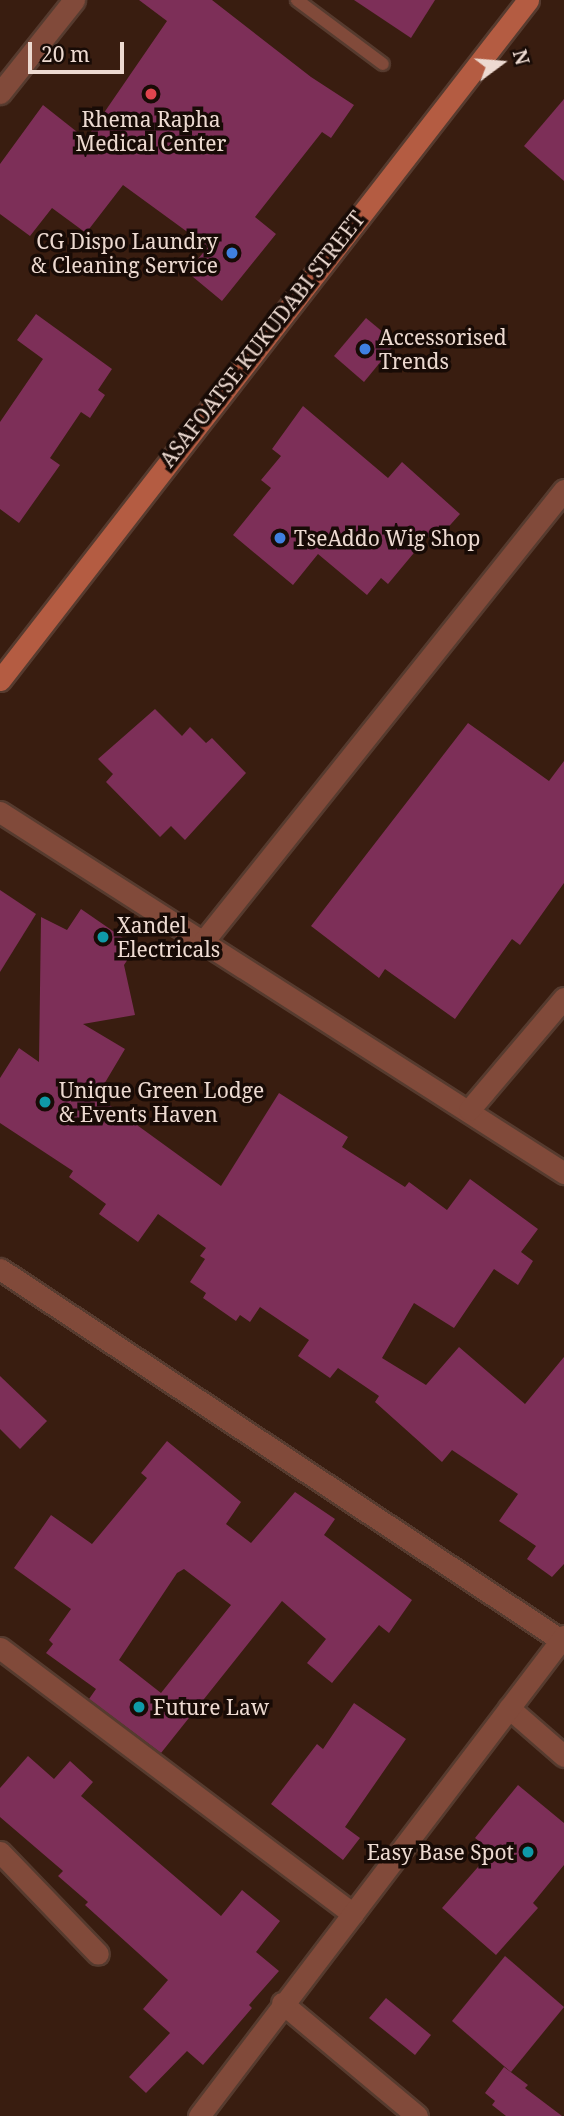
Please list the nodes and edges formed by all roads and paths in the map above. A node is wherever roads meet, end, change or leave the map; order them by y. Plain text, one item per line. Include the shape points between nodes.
1 (74, 0) edge
2 (297, 0) edge
3 (528, 0) edge
4 (383, 64) dead end
5 (0, 93) edge
6 (564, 490) edge
7 (0, 680) edge
8 (0, 812) edge
9 (202, 943) junction
10 (564, 998) edge
11 (469, 1110) junction
12 (564, 1172) edge
13 (0, 1269) edge
14 (562, 1638) edge
15 (0, 1648) edge
16 (509, 1708) junction
17 (564, 1756) edge
18 (0, 1852) edge
19 (354, 1914) junction
20 (98, 1954) dead end
21 (282, 2003) junction
22 (199, 2116) edge
23 (416, 2116) edge

1 - 5 street
2 - 4 lane
3 - 7 street, ASAFOATSE KUKUDABI STREET
6 - 9 street
8 - 9 street
9 - 11 street
10 - 11 street
11 - 12 street
13 - 14 street
14 - 16 street
15 - 19 street
16 - 17 street
16 - 19 street
18 - 20 street
19 - 21 street
21 - 22 street
21 - 23 street

